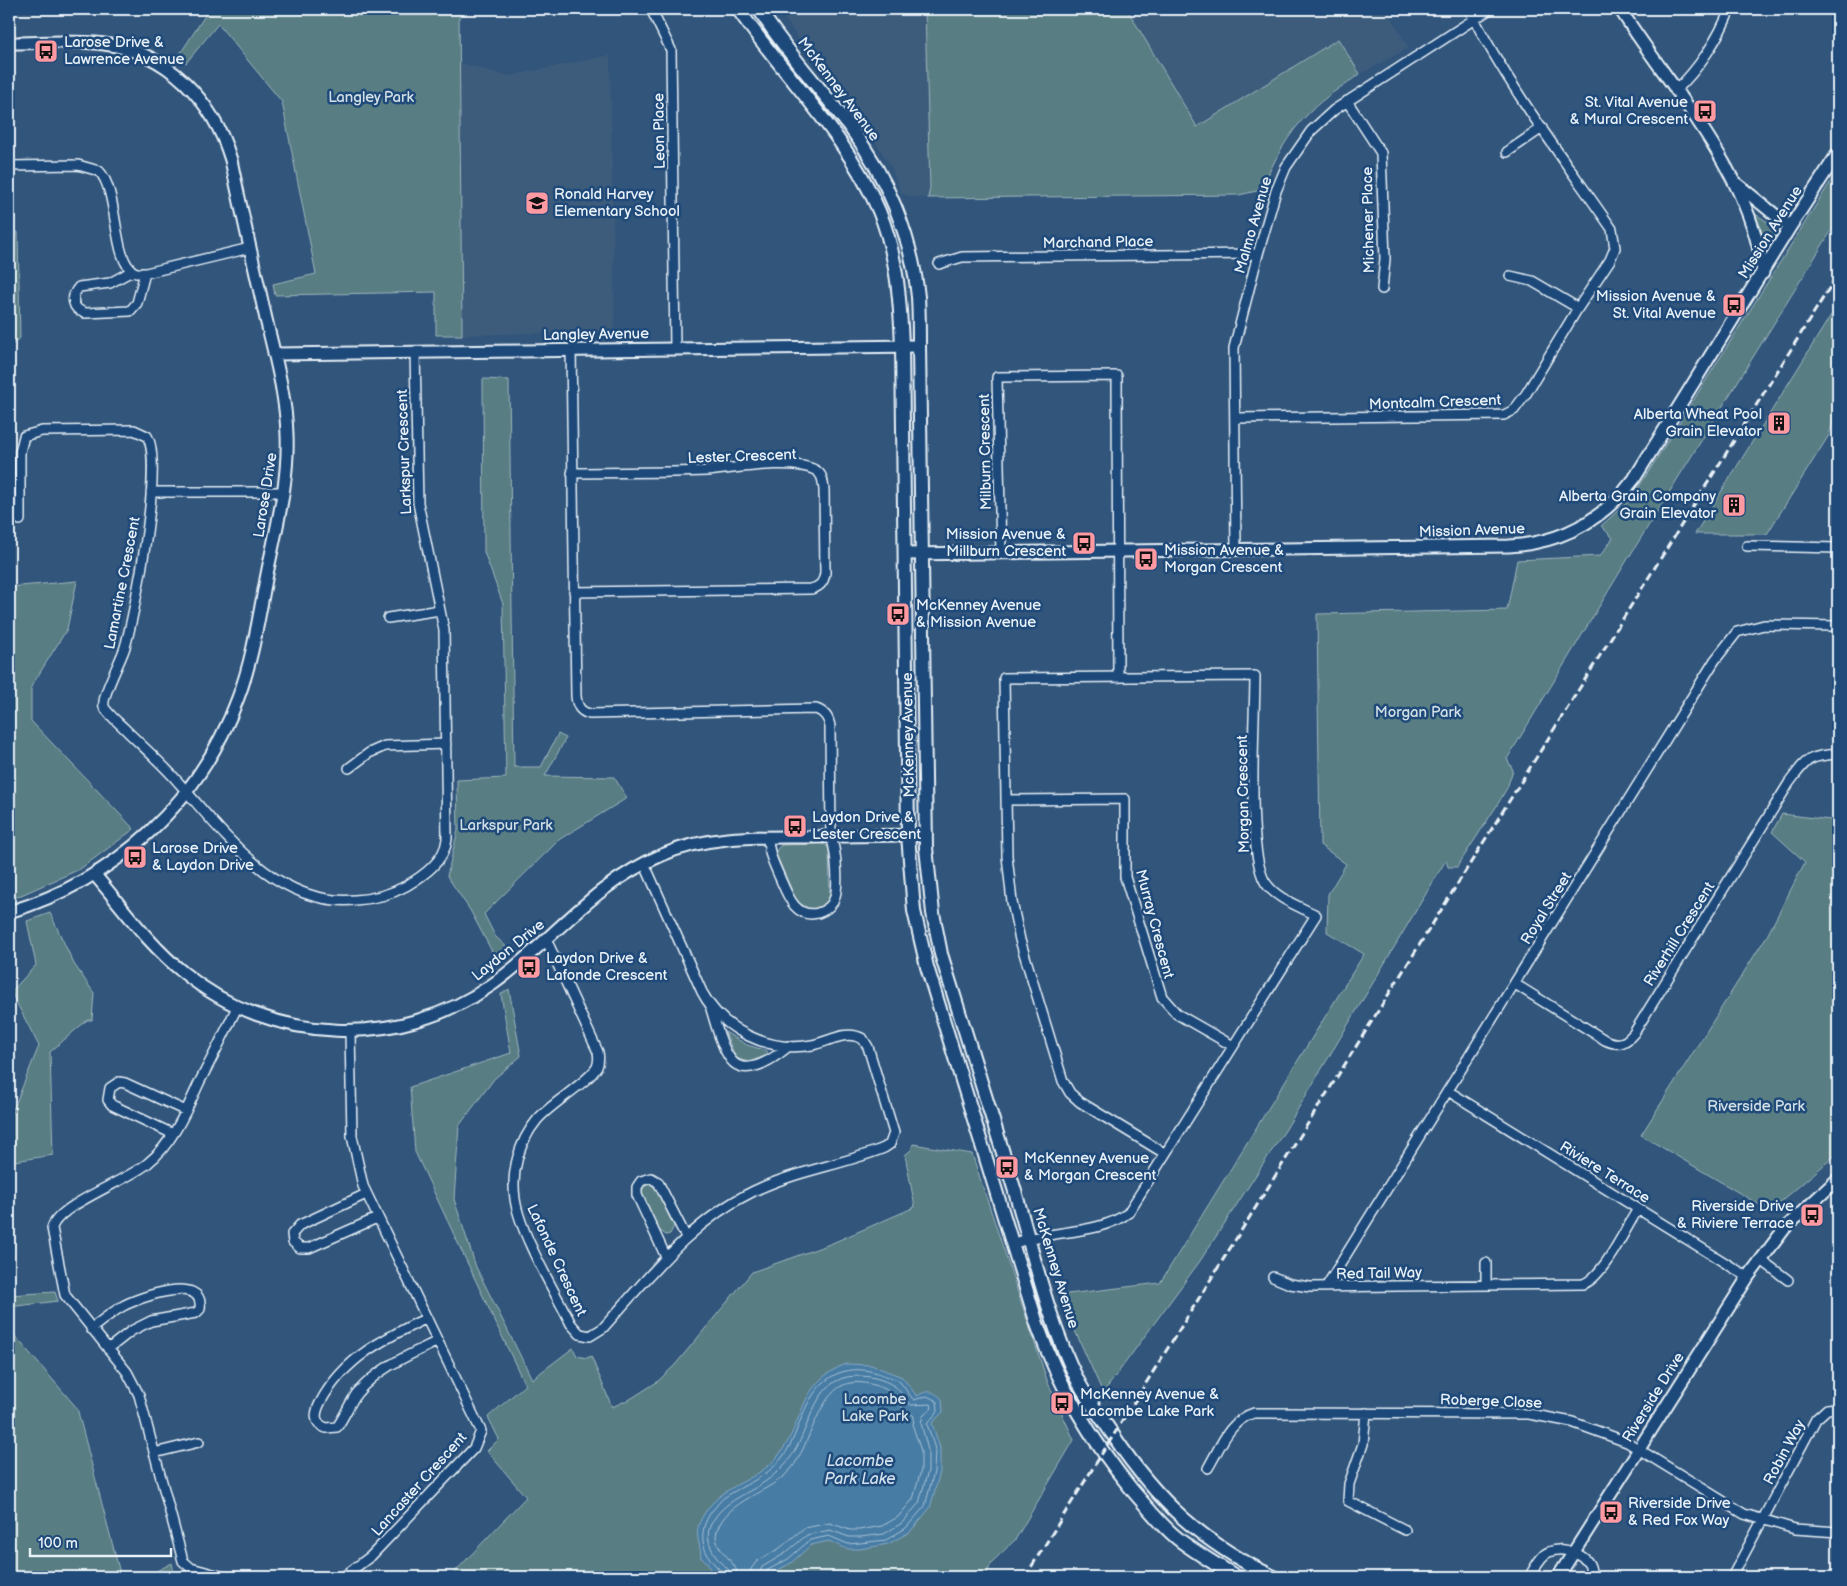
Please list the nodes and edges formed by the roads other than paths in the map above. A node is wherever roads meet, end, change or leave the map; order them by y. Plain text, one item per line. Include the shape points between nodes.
1 (651, 9) edge
2 (738, 9) edge
3 (759, 9) edge
4 (1469, 9) edge
5 (1490, 9) edge
6 (1620, 9) edge
7 (1730, 9) edge
8 (1474, 19) junction
9 (9, 44) edge
10 (1676, 91) junction
11 (1347, 101) junction
12 (1542, 128) junction
13 (1507, 152) dead end
14 (1838, 153) edge
15 (9, 166) edge
16 (1736, 182) junction
17 (1790, 227) junction
18 (250, 248) junction
19 (1258, 254) junction
20 (939, 264) dead end
21 (132, 271) junction
22 (145, 273) junction
23 (1763, 273) junction
24 (1510, 276) dead end
25 (1382, 289) dead end
26 (1578, 308) junction
27 (902, 345) junction
28 (919, 346) junction
29 (675, 348) junction
30 (571, 349) junction
31 (416, 351) junction
32 (274, 354) junction
33 (1235, 418) junction
34 (572, 473) junction
35 (151, 492) junction
36 (283, 492) junction
37 (20, 520) dead end
38 (1747, 546) dead end
39 (1838, 548) edge
40 (1236, 550) junction
41 (1116, 552) junction
42 (1000, 553) junction
43 (905, 554) junction
44 (922, 554) junction
45 (574, 592) junction
46 (440, 610) junction
47 (388, 618) dead end
48 (1838, 626) edge
49 (1118, 678) junction
50 (446, 744) junction
51 (1838, 754) edge
52 (349, 768) dead end
53 (186, 792) junction
54 (1006, 800) junction
55 (908, 835) junction
56 (926, 835) junction
57 (831, 836) junction
58 (768, 837) junction
59 (644, 863) junction
60 (95, 875) junction
61 (9, 912) edge
62 (546, 939) junction
63 (1514, 984) junction
64 (709, 1004) junction
65 (236, 1007) junction
66 (350, 1031) junction
67 (790, 1046) junction
68 (1233, 1046) junction
69 (1448, 1091) junction
70 (186, 1111) junction
71 (173, 1134) junction
72 (1164, 1153) junction
73 (1838, 1179) edge
74 (366, 1194) junction
75 (1638, 1209) junction
76 (377, 1218) junction
77 (686, 1237) junction
78 (1029, 1238) junction
79 (1013, 1244) junction
80 (666, 1257) junction
81 (1760, 1259) junction
82 (1486, 1263) dead end
83 (1273, 1277) dead end
84 (1748, 1277) junction
85 (1788, 1280) dead end
86 (1486, 1285) junction
87 (1326, 1287) junction
88 (427, 1318) junction
89 (91, 1329) junction
90 (438, 1341) junction
91 (108, 1349) junction
92 (1838, 1408) edge
93 (1366, 1413) junction
94 (199, 1442) dead end
95 (1639, 1448) junction
96 (154, 1453) junction
97 (1208, 1468) dead end
98 (1763, 1520) junction
99 (1406, 1530) dead end
100 (1838, 1532) edge
101 (1574, 1552) junction
102 (224, 1577) edge
103 (343, 1577) edge
104 (1237, 1577) edge
105 (1274, 1577) edge
106 (1529, 1577) edge
107 (1558, 1577) edge
108 (1588, 1577) edge
109 (1732, 1577) edge

1 - 29 street, Leon Place via 671,50
2 - 27 main road, McKenney Avenue via 836,137 864,181 879,212 895,264
3 - 28 main road, McKenney Avenue via 851,127 877,169 897,212 913,263 918,297
4 - 8 street, Montcalm Crescent
5 - 8 street, Malmo Avenue
6 - 10 street
7 - 10 street via 1693,72
8 - 11 street, Malmo Avenue
8 - 12 street, Montcalm Crescent
9 - 18 street, Larose Drive via 88,42 121,47 149,57 182,79 203,101 223,135
10 - 16 street
11 - 19 street, Malmo Avenue via 1316,125 1292,156 1276,191
11 - 25 street, Michener Place via 1380,153 1385,259
12 - 13 street
12 - 26 street, Montcalm Crescent via 1612,229 1614,238 1615,248 1610,260
14 - 17 street, Mission Avenue
15 - 21 street via 78,165 99,171 108,186 125,263
16 - 17 street
16 - 23 street via 1760,253
17 - 23 street, Mission Avenue
18 - 22 street
18 - 32 street, Larose Drive
19 - 20 street, Marchand Place via 962,257
19 - 33 street, Malmo Avenue via 1234,348
21 - 22 street
21 - 22 street via 110,283 79,287 73,295 74,304 85,313 130,311 137,303
23 - 40 street, Mission Avenue via 1634,479 1608,508 1574,530 1549,540 1522,545
24 - 26 street via 1532,281
26 - 33 street, Montcalm Crescent via 1526,394 1514,410 1504,415
27 - 28 street, Langley Avenue
27 - 29 street, Langley Avenue
27 - 43 main road, McKenney Avenue
28 - 44 main road, McKenney Avenue
29 - 30 street, Langley Avenue
30 - 31 street, Langley Avenue
30 - 34 street
31 - 32 street, Langley Avenue
31 - 46 street, Larkspur Crescent via 418,503
32 - 36 street, Larose Drive via 287,433
33 - 40 street, Malmo Avenue
34 - 45 street
34 - 45 street, Lester Crescent via 704,471 776,465 817,470 824,490 824,573 823,581 815,588
35 - 36 street
35 - 37 street, Lamartine Crescent via 151,444 140,431 35,432 24,436 20,446
35 - 53 street, Lamartine Crescent via 145,550 128,637 103,703
36 - 53 street, Larose Drive via 245,678 219,742
38 - 39 street
40 - 41 street, Mission Avenue
41 - 42 street, Mission Avenue
41 - 42 street, Milburn Crescent via 1117,376 997,377
41 - 49 street
42 - 44 street, Mission Avenue
43 - 44 street, Mission Avenue
43 - 55 main road, McKenney Avenue
44 - 56 main road, McKenney Avenue
45 - 57 street via 576,696 584,712 816,710 826,715 830,727
46 - 47 street
46 - 50 street, Larkspur Crescent via 444,633
48 - 63 street, Royal Street via 1764,625 1737,632 1714,660
49 - 54 street, Morgan Crescent via 1004,678
49 - 68 street, Morgan Crescent via 1255,676 1254,795 1259,870 1266,884 1282,898 1316,915
50 - 52 street via 385,746
50 - 53 street, Larkspur Crescent via 446,847 436,863 420,876 375,898 330,900 302,894 284,885 254,863
51 - 63 street, Riverhill Crescent via 1817,755 1805,761 1626,1042 1616,1044 1605,1040
53 - 60 street, Larose Drive via 143,839
54 - 68 street, Murray Crescent via 1124,799 1125,877 1162,997 1177,1014
54 - 72 street, Morgan Crescent via 1008,864 1016,921 1063,1080 1080,1102
55 - 56 street, Laydon Drive
55 - 57 street, Laydon Drive
55 - 79 main road, McKenney Avenue via 914,911 927,967
56 - 78 main road, McKenney Avenue via 932,913 941,954
57 - 58 street, Laydon Drive
57 - 58 street via 835,848 835,897 827,909 813,914 798,910 790,900 769,853
58 - 59 street, Laydon Drive via 727,838 699,843
59 - 62 street, Laydon Drive via 598,891
59 - 64 street, Lafonde Crescent
60 - 61 street, Larose Drive via 47,899
60 - 65 street, Laydon Drive via 174,965 212,994
62 - 66 street, Laydon Drive via 504,976 460,1004 404,1025
62 - 80 street, Lafonde Crescent via 599,1059 593,1072 543,1114 523,1142 516,1160 514,1180 519,1217 571,1324 585,1336 603,1328
63 - 69 street, Royal Street
64 - 67 street, Lafonde Crescent via 741,1032 760,1041
64 - 67 street, Lafonde Crescent via 728,1056 738,1066 774,1059
65 - 66 street, Laydon Drive via 298,1027
65 - 70 street
66 - 74 street, Lancaster Crescent via 352,1136
67 - 77 street, Lafonde Crescent via 811,1045 847,1035 863,1039 892,1124 892,1140 881,1150 755,1190 716,1212
68 - 72 street, Morgan Crescent
69 - 75 street, Riviere Terrace
69 - 87 street, Royal Street
70 - 71 street
70 - 71 street via 125,1083 119,1082 110,1088 108,1100 112,1105
71 - 89 street via 148,1164 64,1211 53,1222 52,1237 65,1295
72 - 78 street, Morgan Crescent via 1122,1218 1100,1226
73 - 81 street, Riverside Drive via 1797,1215
74 - 76 street, Lancaster Crescent
74 - 76 street via 300,1225 292,1234 292,1242 300,1248 309,1248
75 - 84 street, Riviere Terrace
75 - 86 street, Red Tail Way via 1591,1281 1583,1284
76 - 88 street, Lancaster Crescent
77 - 80 street, Lafonde Crescent
77 - 80 street via 658,1182 651,1178 641,1181 637,1193
78 - 79 street, Morgan Crescent
78 - 105 main road, McKenney Avenue via 1054,1320 1078,1381 1126,1456 1161,1499 1187,1524 1228,1554
79 - 104 main road, McKenney Avenue via 1050,1363 1078,1416 1103,1453 1176,1537
81 - 84 street, Riverside Drive
81 - 85 street
82 - 86 street
83 - 87 street, Red Tail Way via 1296,1286
84 - 95 street, Riverside Drive
86 - 87 street, Red Tail Way
88 - 90 street, Lancaster Crescent
88 - 90 street via 369,1348 344,1368 318,1408 318,1423 326,1428 337,1426 356,1396 374,1376
89 - 91 street
89 - 91 street via 121,1307 143,1297 181,1290 195,1292 198,1296 200,1309 196,1313 151,1321
90 - 103 street, Lancaster Crescent via 479,1425 479,1439 371,1556
91 - 96 street via 135,1386
92 - 98 street, Robin Way via 1827,1409 1816,1419
93 - 95 street, Roberge Close via 1502,1412 1542,1415 1588,1426
93 - 97 street, Roberge Close via 1246,1415 1233,1425
93 - 99 street via 1363,1444 1349,1484 1348,1501
94 - 96 street
95 - 98 street, Roberge Close via 1726,1504
95 - 101 street, Riverside Drive
96 - 102 street via 183,1562 191,1568
98 - 100 street, Roberge Close via 1795,1529
98 - 109 street, Robin Way
101 - 106 street via 1548,1552
101 - 107 street, Riverside Drive
101 - 108 street via 1591,1565

